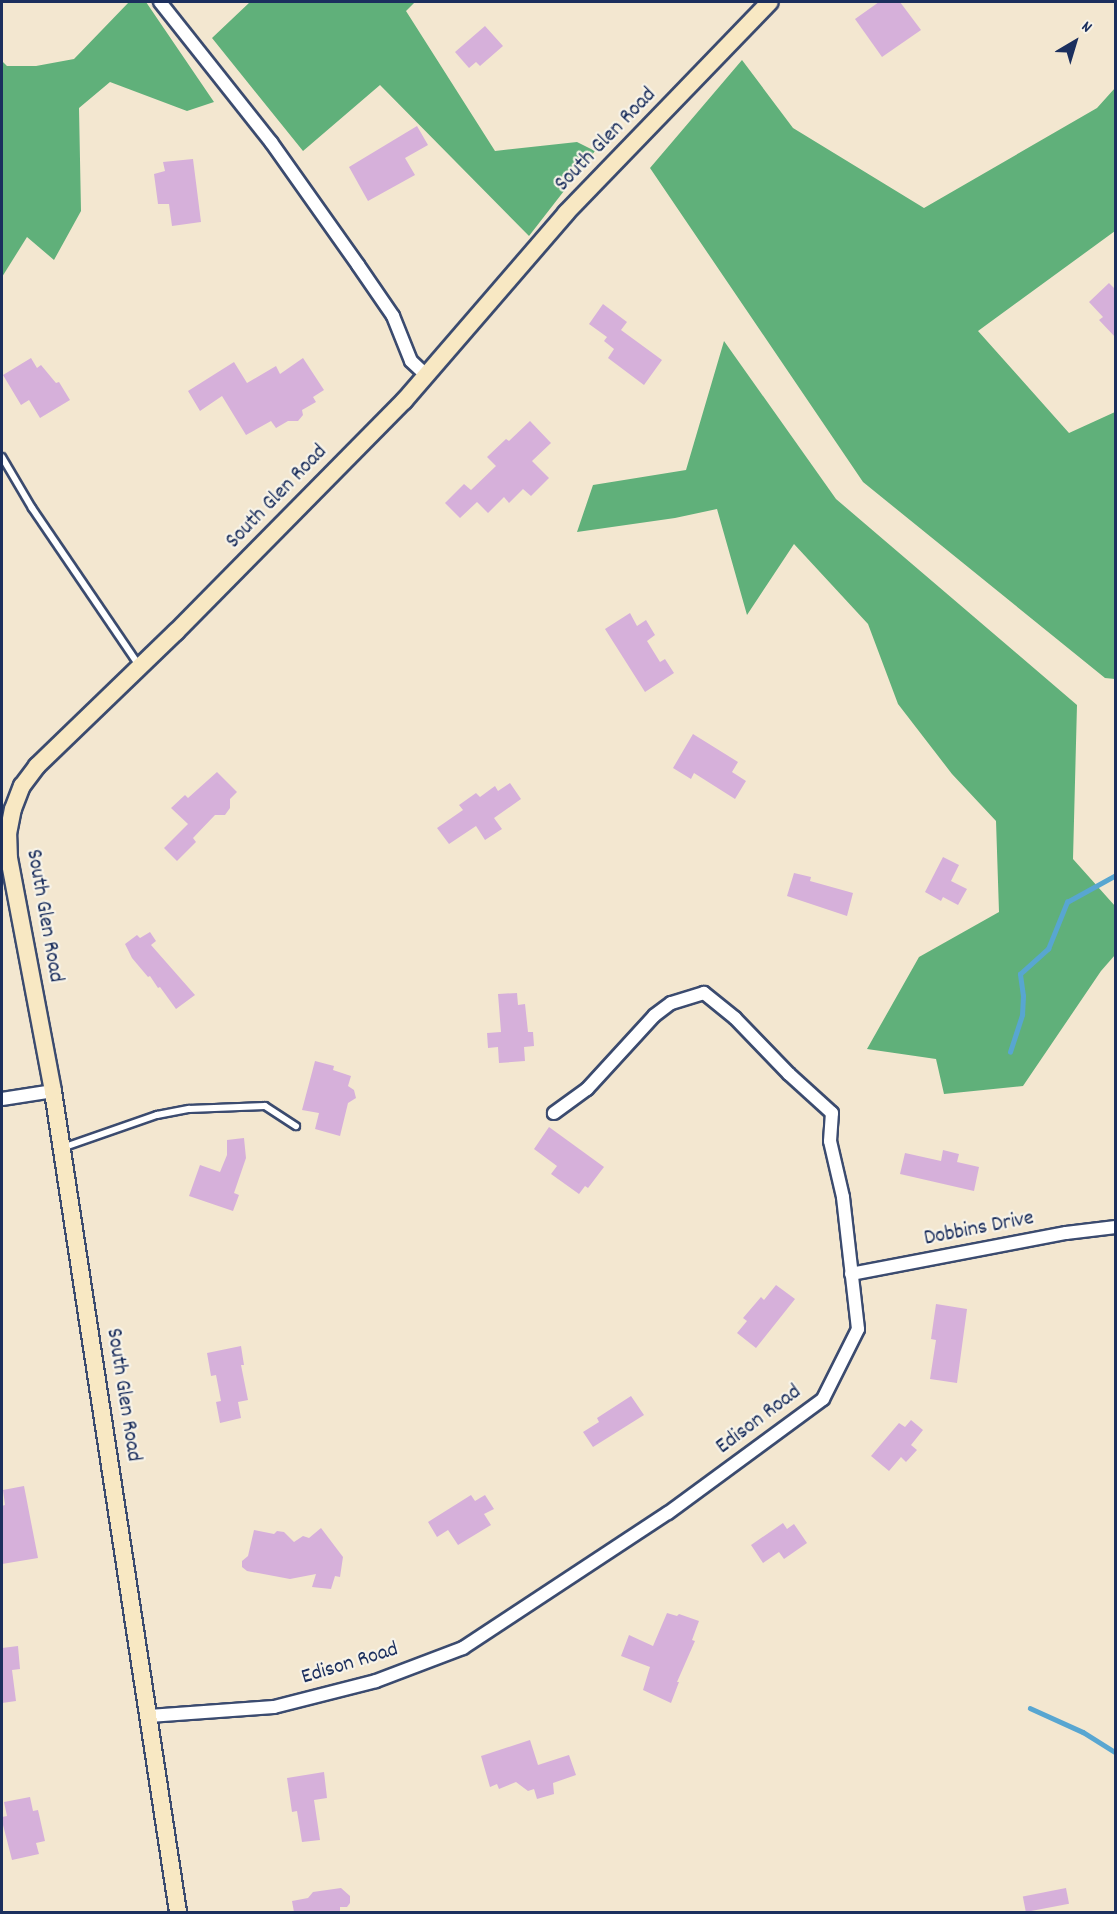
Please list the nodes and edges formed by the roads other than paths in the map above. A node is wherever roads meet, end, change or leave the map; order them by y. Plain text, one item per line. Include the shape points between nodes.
1 (160, 2) edge
2 (770, 2) edge
3 (426, 375) junction
4 (2, 457) edge
5 (140, 667) junction
6 (53, 1091) junction
7 (2, 1100) edge
8 (554, 1113) dead end
9 (296, 1125) dead end
10 (62, 1148) junction
11 (1116, 1227) edge
12 (851, 1274) junction
13 (149, 1716) junction
14 (178, 1912) edge

1 - 3 street via 305,189 393,316 411,361
2 - 3 main road, South Glen Road via 566,213
3 - 5 main road, South Glen Road
4 - 5 lane
5 - 6 main road, South Glen Road via 37,766 22,786 10,821 9,859
6 - 7 street
6 - 10 main road, South Glen Road
8 - 12 street, Edison Road via 586,1089 671,1003 704,993 710,995 832,1113 830,1141 843,1197
9 - 10 lane via 265,1106 189,1109 157,1115
10 - 13 main road, South Glen Road
11 - 12 street, Dobbins Drive
12 - 13 street, Edison Road via 858,1329 823,1399 668,1513 468,1644 376,1681 274,1707
13 - 14 main road, South Glen Road

